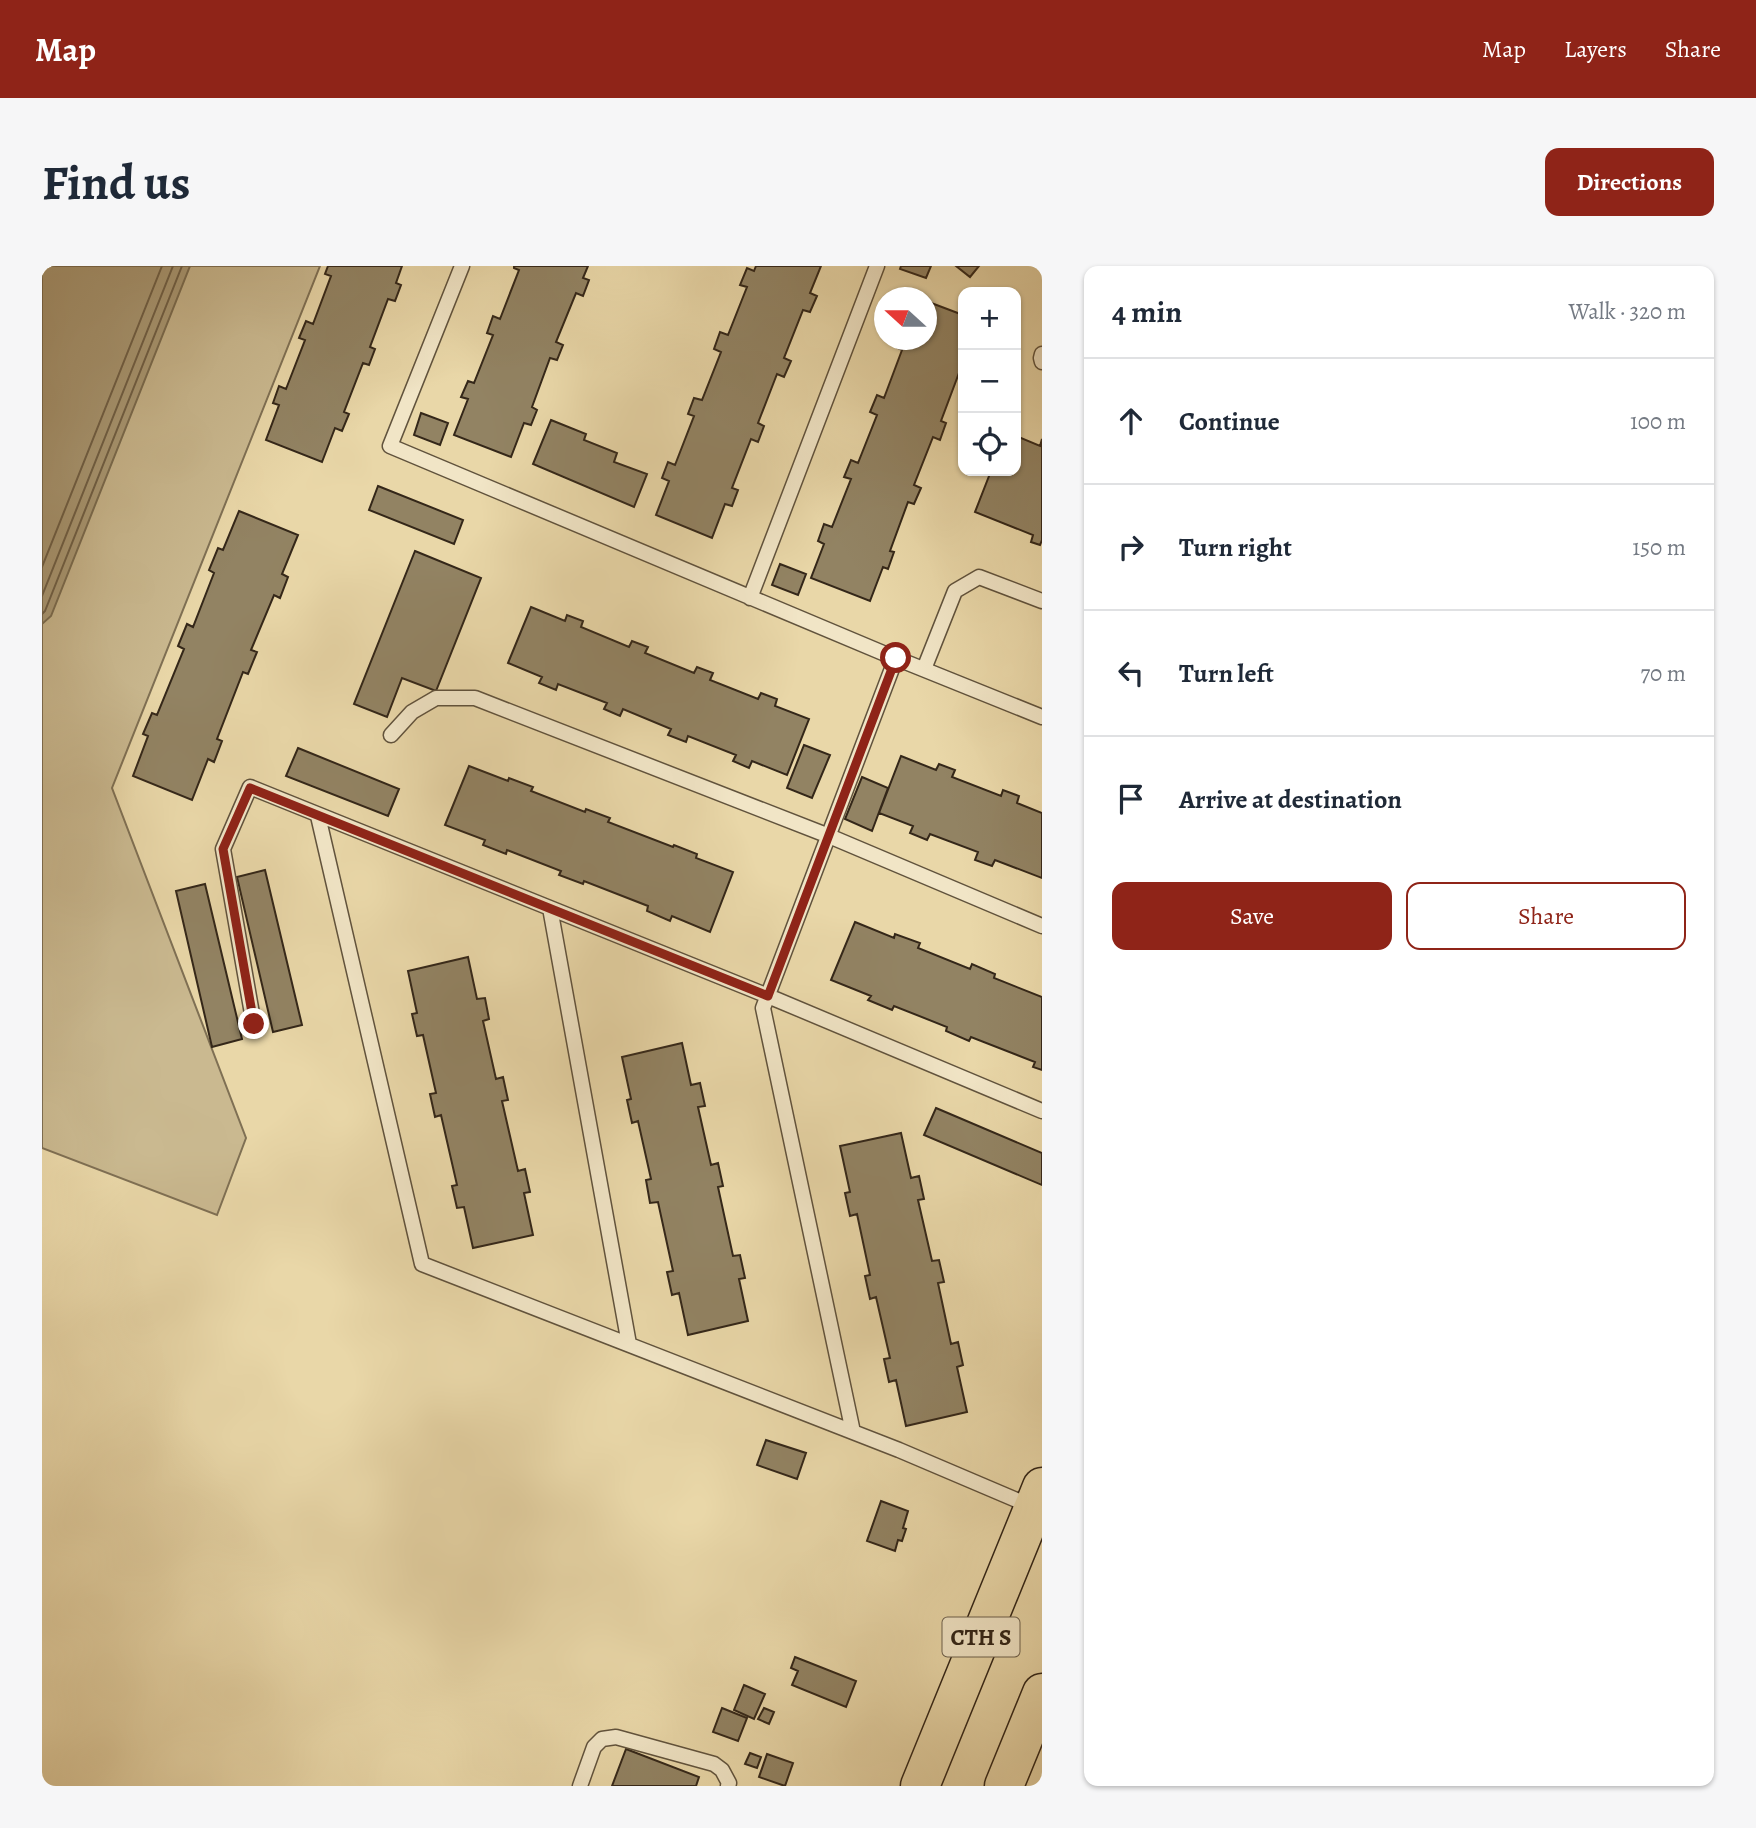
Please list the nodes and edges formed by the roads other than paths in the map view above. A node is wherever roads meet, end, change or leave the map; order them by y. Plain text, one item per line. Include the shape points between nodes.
1 (462, 266) edge
2 (877, 266) edge
3 (1042, 354) edge
4 (1042, 362) edge
5 (750, 598) junction
6 (1042, 601) edge
7 (896, 658) junction
8 (924, 669) junction
9 (1042, 717) edge
10 (391, 735) dead end
11 (318, 816) junction
12 (829, 836) junction
13 (550, 908) junction
14 (1042, 926) edge
15 (768, 996) junction
16 (254, 1024) dead end
17 (1042, 1111) edge
18 (629, 1344) junction
19 (853, 1432) junction
20 (1039, 1502) edge
21 (1042, 1693) edge
22 (580, 1786) edge
23 (728, 1786) edge
24 (920, 1786) edge
25 (1004, 1786) edge

1 - 5 lane via 390,446
2 - 5 lane
3 - 4 lane
5 - 7 lane
6 - 8 lane via 979,577 955,591
7 - 8 lane
7 - 12 lane
8 - 9 lane
10 - 12 lane via 412,712 436,698 475,698
11 - 13 lane
11 - 16 lane via 250,788 223,849
11 - 18 lane via 422,1264
12 - 14 lane
12 - 15 lane
13 - 15 lane
13 - 18 lane
15 - 17 lane
15 - 19 lane via 763,1008
18 - 19 lane
19 - 20 lane
20 - 24 main road, CTH S
21 - 25 main road
22 - 23 lane via 594,1747 602,1739 616,1737 714,1764 722,1770

